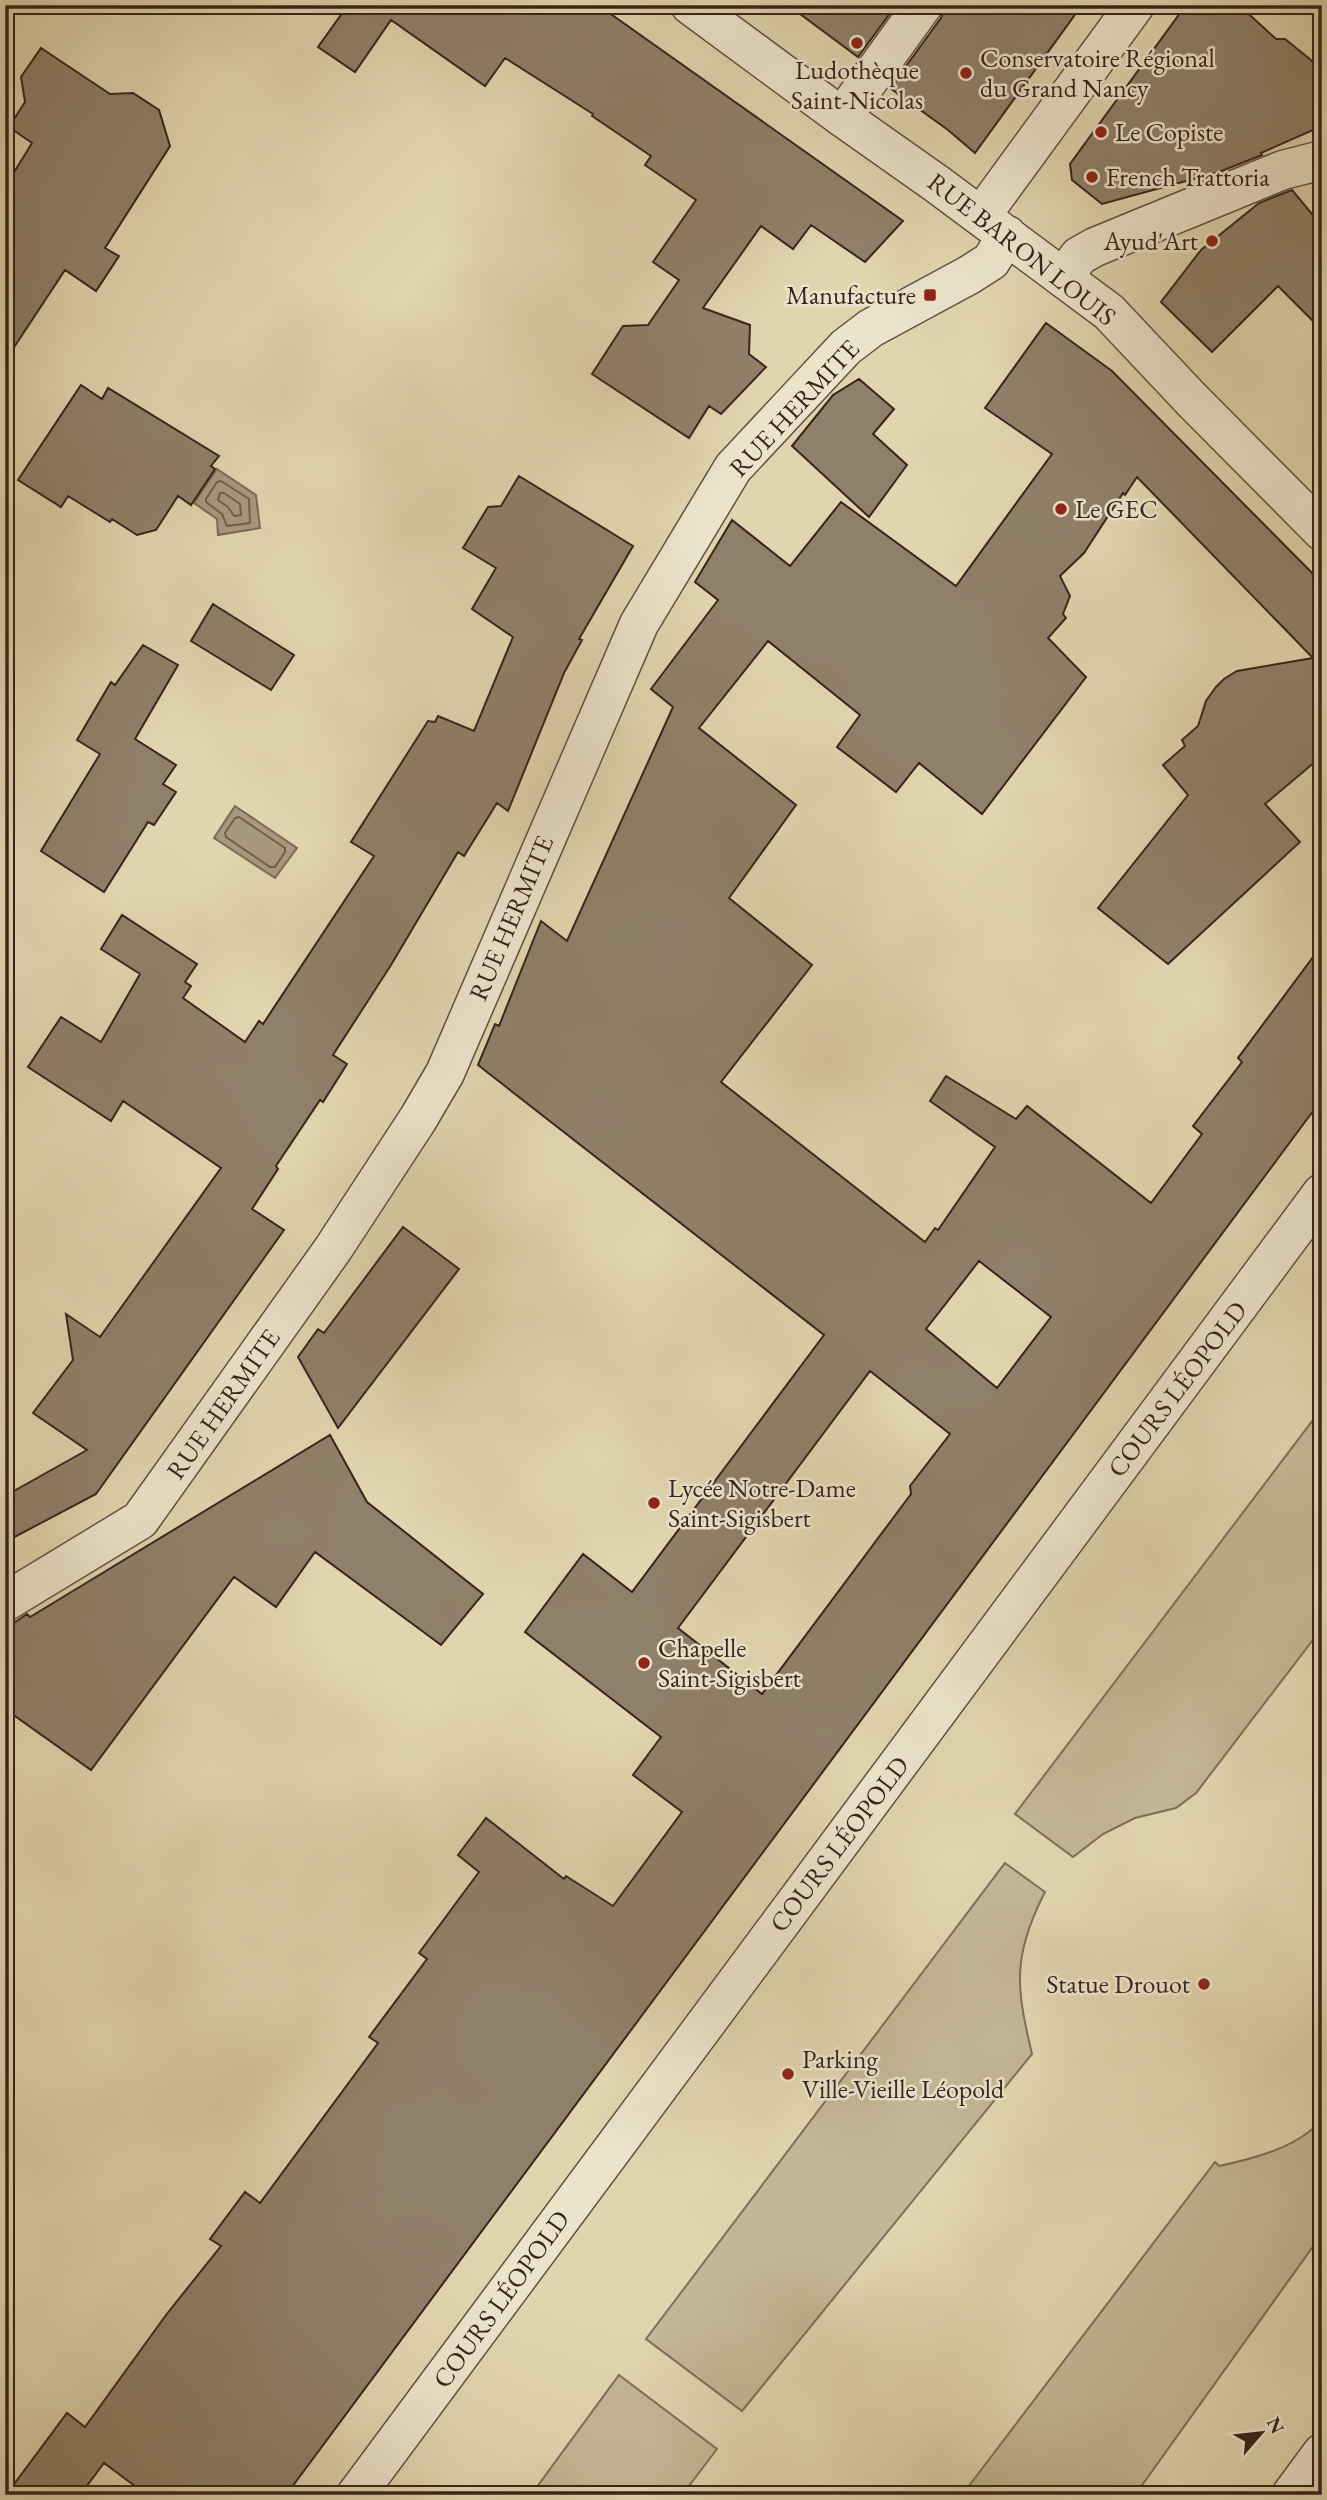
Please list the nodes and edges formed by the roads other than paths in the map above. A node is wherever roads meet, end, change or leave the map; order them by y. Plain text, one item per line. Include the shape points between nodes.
1 (690, 5) edge
2 (923, 5) edge
3 (1135, 5) edge
4 (842, 117) junction
5 (1322, 160) edge
6 (994, 225) junction
7 (1063, 278) junction
8 (1322, 530) edge
9 (1322, 1193) edge
10 (5, 1602) edge
11 (1322, 2453) edge
12 (356, 2495) edge
13 (1291, 2495) edge

1 - 4 street, RUE BARON LOUIS
2 - 4 street
3 - 6 street, RUE HERMITE
4 - 6 street, RUE BARON LOUIS
5 - 7 street via 1283,170 1095,247 1079,256
6 - 7 street, RUE BARON LOUIS
6 - 10 street, RUE HERMITE via 991,261 846,346 733,468 639,624 444,1073 418,1119 333,1249 140,1520
7 - 8 street, RUE BARON LOUIS via 1109,312
9 - 12 street, COURS LÉOPOLD
11 - 13 street

